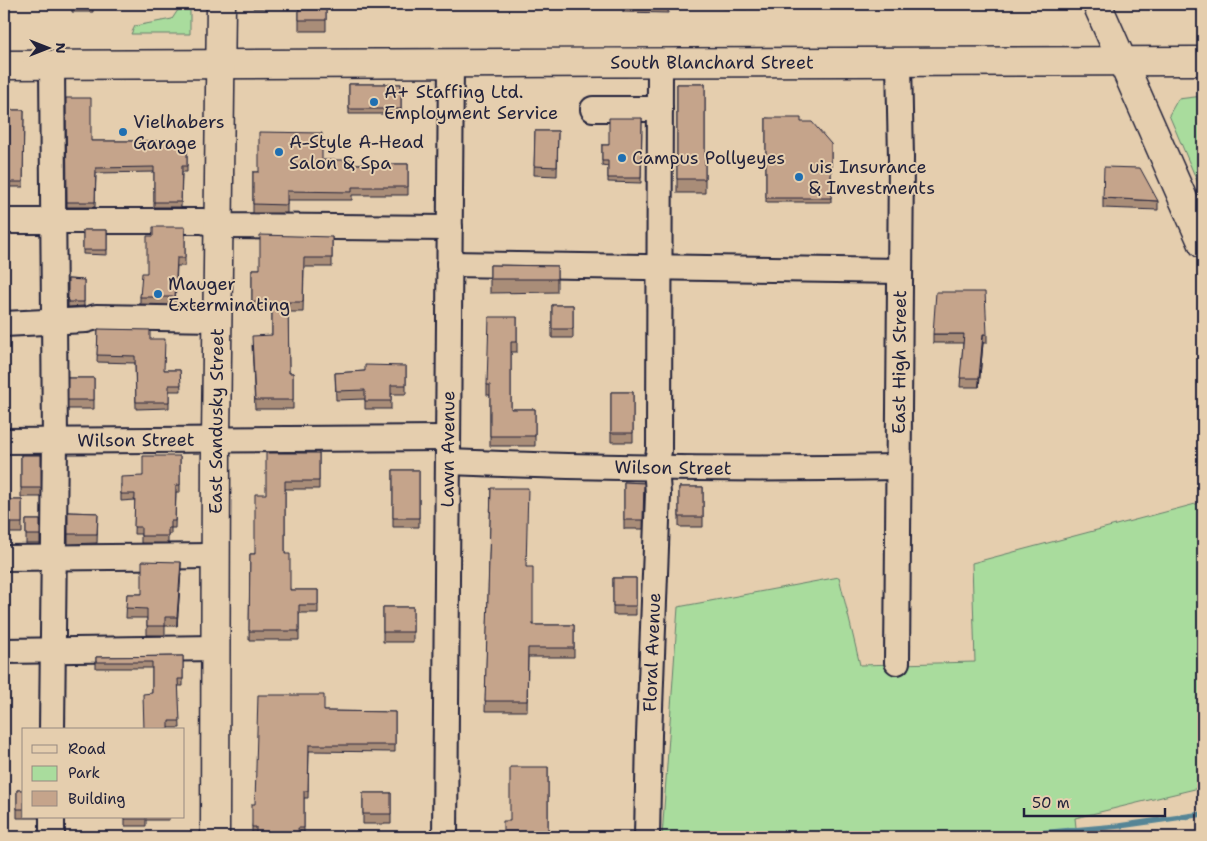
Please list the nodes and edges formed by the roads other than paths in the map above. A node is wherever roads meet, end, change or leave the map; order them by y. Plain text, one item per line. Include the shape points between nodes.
1 (221, 4) edge
2 (1097, 4) edge
3 (1121, 61) junction
4 (1203, 61) edge
5 (450, 62) junction
6 (221, 63) junction
7 (660, 63) junction
8 (899, 63) junction
9 (52, 65) junction
10 (4, 66) edge
11 (593, 108) dead end
12 (660, 109) junction
13 (52, 220) junction
14 (4, 221) edge
15 (219, 226) junction
16 (450, 228) junction
17 (1203, 244) edge
18 (449, 264) junction
19 (658, 268) junction
20 (900, 271) junction
21 (218, 319) junction
22 (53, 321) junction
23 (4, 324) edge
24 (448, 438) junction
25 (55, 440) junction
26 (216, 440) junction
27 (4, 441) edge
28 (448, 462) junction
29 (656, 466) junction
30 (899, 467) junction
31 (216, 556) junction
32 (54, 557) junction
33 (4, 558) edge
34 (216, 648) junction
35 (52, 650) junction
36 (4, 651) edge
37 (897, 662) dead end
38 (52, 728) edge
39 (52, 818) edge
40 (52, 837) edge
41 (215, 837) edge
42 (445, 837) edge
43 (647, 837) edge

1 - 6 main road, East Sandusky Street
2 - 3 main road
3 - 4 main road, South Blanchard Street
3 - 8 main road, South Blanchard Street
3 - 17 main road
5 - 6 main road, South Blanchard Street
5 - 7 main road, South Blanchard Street
5 - 16 street, Lawn Avenue
6 - 9 main road, South Blanchard Street
6 - 15 main road, East Sandusky Street
7 - 8 main road, South Blanchard Street
7 - 12 street, Floral Avenue
8 - 20 street, East High Street
9 - 10 main road, South Blanchard Street
9 - 13 street
11 - 12 street
12 - 19 street, Floral Avenue
13 - 14 street
13 - 15 street via 203,221
13 - 22 street
15 - 16 street
15 - 21 main road, East Sandusky Street
16 - 18 street, Lawn Avenue
18 - 19 street
18 - 24 street, Lawn Avenue
19 - 20 street
19 - 29 street, Floral Avenue via 659,451
20 - 30 street, East High Street
21 - 22 street via 96,317
21 - 26 main road, East Sandusky Street
22 - 23 street
22 - 25 street
24 - 26 street, Wilson Street
24 - 28 street, Lawn Avenue
25 - 26 street, Wilson Street
25 - 27 street, Wilson Street
25 - 32 street
26 - 31 main road, East Sandusky Street
28 - 29 street, Wilson Street
28 - 42 street, Lawn Avenue
29 - 30 street, Wilson Street
29 - 43 street, Floral Avenue via 658,504
30 - 37 street, East High Street
31 - 32 street
31 - 34 main road, East Sandusky Street
32 - 33 street
32 - 35 street
34 - 35 street
34 - 41 main road, East Sandusky Street
35 - 36 street
35 - 38 street
39 - 40 street

